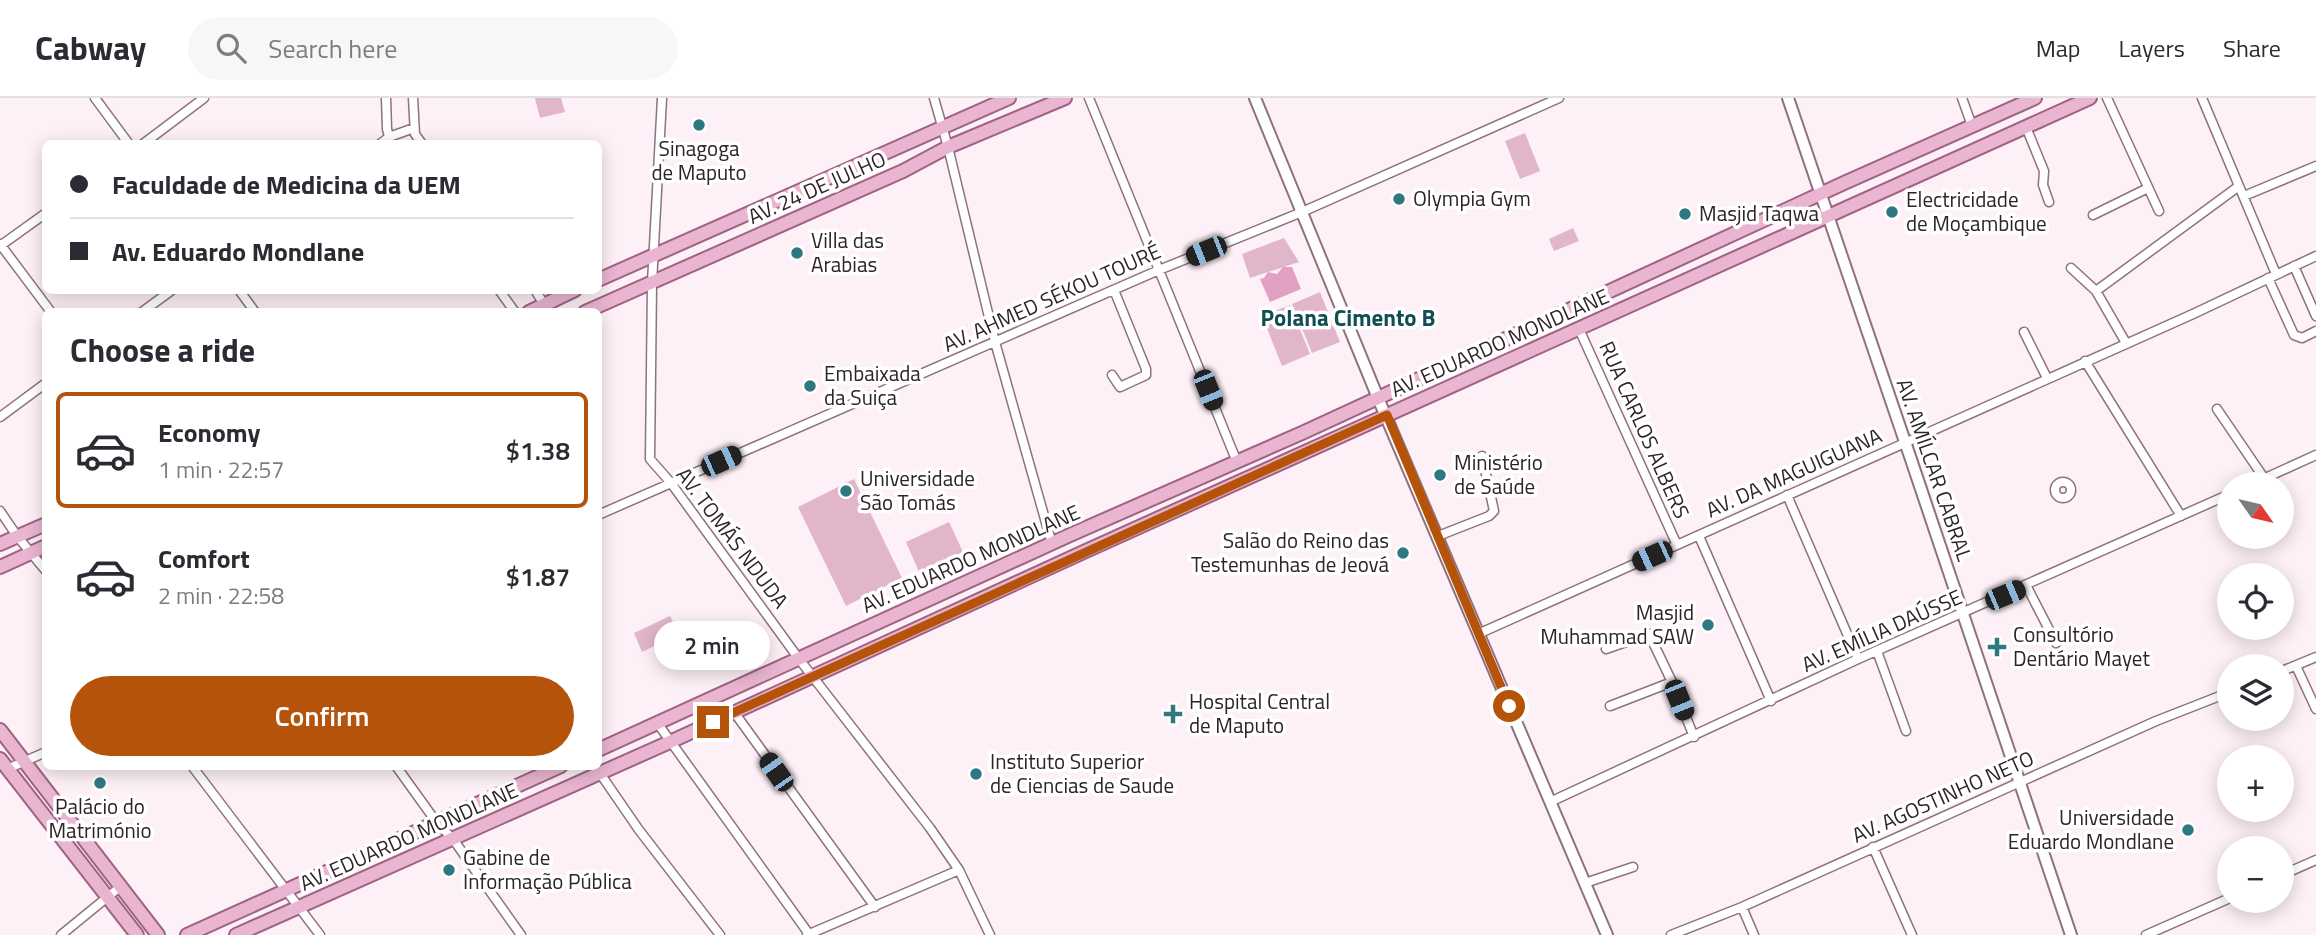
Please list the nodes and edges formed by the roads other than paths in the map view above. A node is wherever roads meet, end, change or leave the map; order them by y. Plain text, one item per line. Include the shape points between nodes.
1 (95, 98) edge
2 (204, 98) edge
3 (386, 98) edge
4 (413, 98) edge
5 (662, 98) edge
6 (934, 98) edge
7 (1009, 98) edge
8 (1065, 98) edge
9 (1089, 98) edge
10 (1255, 98) edge
11 (1559, 98) edge
12 (1788, 98) edge
13 (1962, 98) edge
14 (2035, 98) edge
15 (2090, 98) edge
16 (2107, 98) edge
17 (2202, 98) edge
18 (1972, 126) junction
19 (942, 127) junction
20 (2026, 127) junction
21 (414, 128) junction
22 (126, 140) edge
23 (148, 140) edge
24 (390, 140) edge
25 (419, 140) edge
26 (948, 147) junction
27 (2316, 166) edge
28 (2239, 186) junction
29 (2148, 188) junction
30 (1821, 194) junction
31 (2244, 196) junction
32 (2049, 202) dead end
33 (2159, 211) dead end
34 (1303, 212) junction
35 (2093, 215) dead end
36 (1830, 216) junction
37 (42, 217) edge
38 (0, 245) edge
39 (654, 256) junction
40 (2316, 256) edge
41 (2294, 267) junction
42 (2071, 268) dead end
43 (1158, 270) junction
44 (2277, 274) junction
45 (602, 278) edge
46 (2268, 278) junction
47 (652, 283) junction
48 (1114, 290) junction
49 (2096, 291) junction
50 (167, 294) edge
51 (502, 294) edge
52 (569, 294) edge
53 (48, 308) edge
54 (147, 308) edge
55 (513, 308) edge
56 (547, 308) edge
57 (594, 308) edge
58 (2316, 316) edge
59 (1579, 330) junction
60 (2316, 331) edge
61 (2024, 332) dead end
62 (995, 342) junction
63 (2126, 343) junction
64 (2085, 361) junction
65 (1112, 375) dead end
66 (2047, 378) junction
67 (42, 386) edge
68 (1378, 398) junction
69 (2217, 409) dead end
70 (1387, 415) junction
71 (0, 417) edge
72 (1904, 442) junction
73 (1482, 456) dead end
74 (2316, 456) edge
75 (1237, 462) junction
76 (2260, 472) edge
77 (2278, 472) edge
78 (671, 483) junction
79 (1787, 495) junction
80 (2217, 500) edge
81 (0, 511) edge
82 (602, 513) edge
83 (2180, 516) junction
84 (42, 525) edge
85 (17, 536) junction
86 (1438, 536) junction
87 (1699, 536) junction
88 (0, 544) edge
89 (1052, 544) junction
90 (1677, 545) junction
91 (42, 548) edge
92 (30, 553) junction
93 (0, 566) edge
94 (42, 566) edge
95 (2026, 585) junction
96 (1962, 613) junction
97 (1478, 634) junction
98 (2056, 643) dead end
99 (1606, 649) dead end
100 (1877, 651) junction
101 (2316, 657) edge
102 (799, 659) junction
103 (1858, 659) junction
104 (2296, 666) joint
105 (812, 676) junction
106 (1672, 682) junction
107 (2217, 697) edge
108 (1770, 701) junction
109 (1610, 706) dead end
110 (2316, 709) edge
111 (734, 712) junction
112 (657, 723) junction
113 (0, 730) edge
114 (1906, 731) dead end
115 (1694, 737) junction
116 (672, 741) junction
117 (602, 748) edge
118 (42, 754) edge
119 (25, 761) junction
120 (4, 764) edge
121 (602, 768) edge
122 (195, 770) edge
123 (399, 770) edge
124 (552, 770) edge
125 (597, 770) edge
126 (2020, 782) junction
127 (1550, 802) junction
128 (437, 823) junction
129 (453, 839) junction
130 (1873, 847) junction
131 (2316, 860) edge
132 (1633, 867) dead end
133 (959, 870) junction
134 (2294, 870) edge
135 (1585, 883) junction
136 (121, 886) junction
137 (285, 891) junction
138 (108, 898) junction
139 (2217, 904) edge
140 (1742, 906) junction
141 (300, 907) junction
142 (875, 907) junction
143 (808, 934) edge
144 (61, 935) edge
145 (136, 935) edge
146 (158, 935) edge
147 (187, 935) edge
148 (236, 935) edge
149 (320, 935) edge
150 (520, 935) edge
151 (720, 935) edge
152 (990, 935) edge
153 (1607, 935) edge
154 (1671, 935) edge
155 (1754, 935) edge
156 (1912, 935) edge
157 (2071, 935) edge
158 (2146, 935) edge

1 - 22 street
2 - 23 street
3 - 24 street
4 - 21 street
5 - 39 street, AV. TOMÁS NDUDA
6 - 19 street
7 - 19 main road, AV. 24 DE JULHO
8 - 26 main road, AV. 24 DE JULHO
9 - 43 street
10 - 34 street
11 - 34 street, AV. AHMED SÉKOU TOURÉ
12 - 30 street, AV. AMÍLCAR CABRAL
13 - 18 street
14 - 18 main road, AV. EDUARDO MONDLANE
15 - 20 main road, AV. EDUARDO MONDLANE
16 - 29 street
17 - 28 street
18 - 30 main road, AV. EDUARDO MONDLANE
19 - 26 street
19 - 39 main road, AV. 24 DE JULHO
20 - 32 street via 2044,171
20 - 36 main road, AV. EDUARDO MONDLANE
21 - 24 street
21 - 25 street
26 - 47 main road, AV. 24 DE JULHO
26 - 62 street
27 - 31 street
28 - 31 street
28 - 49 street
29 - 33 street
29 - 35 street
30 - 36 street, AV. AMÍLCAR CABRAL
30 - 68 main road, AV. EDUARDO MONDLANE
31 - 44 street
34 - 43 street, AV. AHMED SÉKOU TOURÉ
34 - 68 street
36 - 59 main road, AV. EDUARDO MONDLANE
36 - 72 street, AV. AMÍLCAR CABRAL
37 - 38 street
38 - 53 street
39 - 45 main road, AV. 24 DE JULHO
39 - 47 street, AV. TOMÁS NDUDA
40 - 41 street, AV. DA MAGUIGUANA
41 - 44 street, AV. DA MAGUIGUANA
41 - 58 street
42 - 49 street
43 - 48 street, AV. AHMED SÉKOU TOURÉ
43 - 75 street
44 - 46 street, AV. DA MAGUIGUANA
46 - 60 street via 2294,335 2302,338
46 - 63 street, AV. DA MAGUIGUANA
47 - 57 main road, AV. 24 DE JULHO
47 - 78 street, AV. TOMÁS NDUDA via 649,452 652,464
48 - 62 street, AV. AHMED SÉKOU TOURÉ
48 - 65 street via 1146,375 1120,387
49 - 63 street
50 - 54 street
51 - 55 street
52 - 56 main road
59 - 70 main road, AV. EDUARDO MONDLANE
59 - 90 street, RUA CARLOS ALBERS
61 - 66 street
62 - 78 street, AV. AHMED SÉKOU TOURÉ
62 - 89 street
63 - 64 street, AV. DA MAGUIGUANA
64 - 66 street, AV. DA MAGUIGUANA
64 - 83 street
66 - 72 street, AV. DA MAGUIGUANA
67 - 71 street
68 - 70 street
68 - 75 main road, AV. EDUARDO MONDLANE
69 - 76 street
70 - 86 street
70 - 105 main road, AV. EDUARDO MONDLANE
72 - 79 street, AV. DA MAGUIGUANA
72 - 96 street, AV. AMÍLCAR CABRAL
73 - 86 street via 1494,510
74 - 77 street
75 - 89 main road, AV. EDUARDO MONDLANE
78 - 82 street, AV. AHMED SÉKOU TOURÉ
78 - 102 street, AV. TOMÁS NDUDA
79 - 87 street, AV. DA MAGUIGUANA
79 - 103 street
80 - 83 street, AV. EMÍLIA DAÚSSE
81 - 85 street
83 - 95 street, AV. EMÍLIA DAÚSSE
84 - 85 main road
85 - 88 main road
85 - 92 street
86 - 97 street
87 - 90 street, AV. DA MAGUIGUANA
87 - 108 street
89 - 102 main road, AV. EDUARDO MONDLANE
90 - 97 street, AV. DA MAGUIGUANA
91 - 92 main road
92 - 93 main road
92 - 94 street
95 - 96 street, AV. EMÍLIA DAÚSSE
95 - 98 street
96 - 100 street, AV. EMÍLIA DAÚSSE
96 - 126 street, AV. AMÍLCAR CABRAL
97 - 127 street
99 - 106 street via 1648,634
100 - 103 street, AV. EMÍLIA DAÚSSE
100 - 114 street
101 - 104 street
102 - 105 street, AV. TOMÁS NDUDA
102 - 112 main road, AV. EDUARDO MONDLANE
103 - 108 street, AV. EMÍLIA DAÚSSE
104 - 110 street
105 - 111 main road, AV. EDUARDO MONDLANE
105 - 133 street, AV. TOMÁS NDUDA
106 - 109 street
106 - 115 street
107 - 126 street, AV. AGOSTINHO NETO
108 - 115 street, AV. EMÍLIA DAÚSSE
111 - 116 main road, AV. EDUARDO MONDLANE
111 - 142 street
112 - 116 street
112 - 117 main road, AV. EDUARDO MONDLANE
113 - 119 main road
115 - 127 street, AV. EMÍLIA DAÚSSE
116 - 121 main road, AV. EDUARDO MONDLANE
116 - 143 street
118 - 119 street
119 - 120 street
119 - 136 main road
120 - 138 main road
122 - 137 street
123 - 128 street
124 - 128 main road, AV. EDUARDO MONDLANE
125 - 129 main road, AV. EDUARDO MONDLANE
125 - 151 street
126 - 130 street, AV. AGOSTINHO NETO
126 - 157 street, AV. AMÍLCAR CABRAL
127 - 135 street
128 - 129 street
128 - 137 main road, AV. EDUARDO MONDLANE
129 - 141 main road, AV. EDUARDO MONDLANE
129 - 150 street
130 - 140 street, AV. AGOSTINHO NETO
130 - 156 street
131 - 134 street
132 - 135 street
133 - 142 street
133 - 152 street, AV. TOMÁS NDUDA
135 - 153 street
136 - 138 street
136 - 146 main road
137 - 141 street
137 - 147 main road, AV. EDUARDO MONDLANE
138 - 144 street
138 - 145 main road
139 - 158 street
140 - 154 street, AV. AGOSTINHO NETO
140 - 155 street
141 - 148 main road, AV. EDUARDO MONDLANE
141 - 149 street
142 - 143 street

